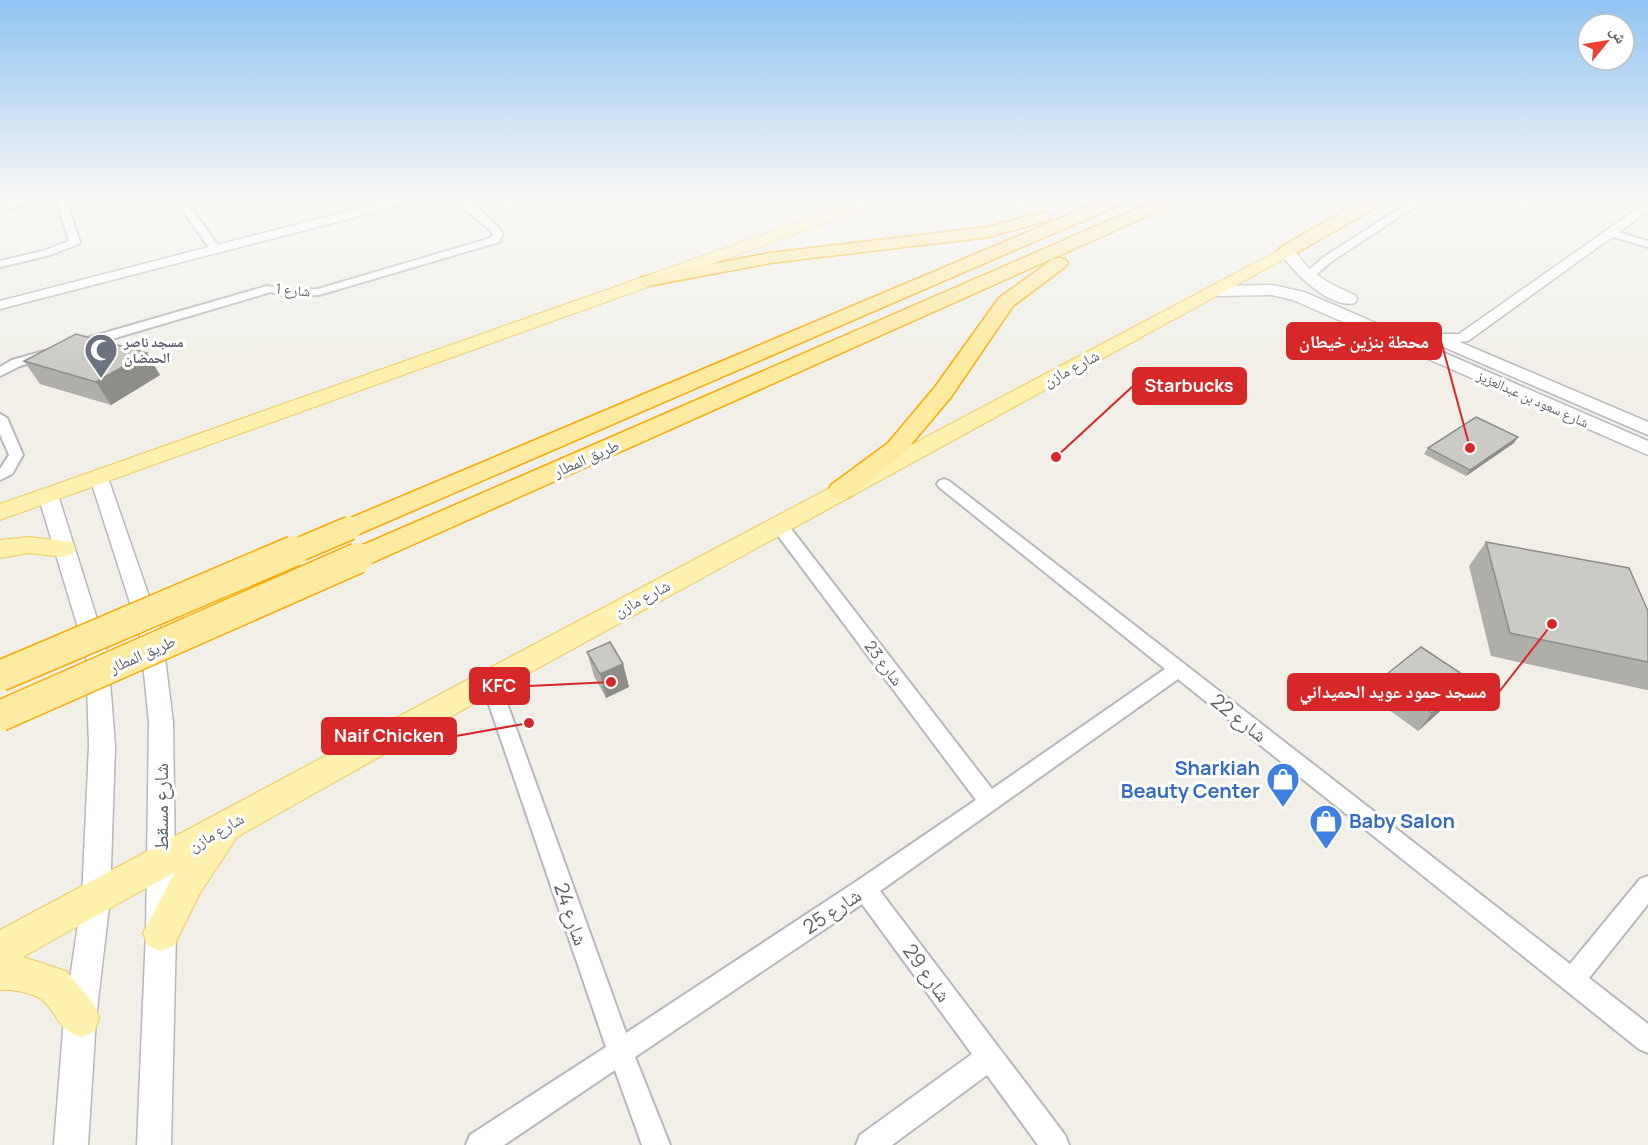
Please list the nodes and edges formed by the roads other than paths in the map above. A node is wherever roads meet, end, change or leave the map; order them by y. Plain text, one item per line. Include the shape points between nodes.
1 (47, 252) edge
2 (207, 252) edge
3 (453, 252) edge
4 (728, 252) edge
5 (817, 252) edge
6 (995, 252) edge
7 (1053, 252) edge
8 (1079, 252) edge
9 (1284, 252) edge
10 (1288, 252) edge
11 (1338, 252) edge
12 (1585, 252) edge
13 (0, 264) edge
14 (648, 281) junction
15 (1314, 282) junction
16 (1214, 291) junction
17 (1298, 296) junction
18 (0, 306) edge
19 (1465, 344) junction
20 (0, 372) edge
21 (0, 418) edge
22 (1645, 428) edge
23 (1622, 438) junction
24 (1648, 450) edge
25 (0, 475) edge
26 (99, 478) junction
27 (944, 484) dead end
28 (840, 491) junction
29 (48, 495) junction
30 (0, 512) edge
31 (778, 525) junction
32 (63, 548) junction
33 (0, 549) edge
34 (1178, 670) junction
35 (0, 676) edge
36 (490, 681) junction
37 (0, 716) edge
38 (990, 802) junction
39 (234, 821) junction
40 (161, 863) junction
41 (1648, 887) edge
42 (865, 889) junction
43 (96, 898) junction
44 (162, 933) junction
45 (0, 950) edge
46 (0, 972) edge
47 (1572, 980) junction
48 (80, 1018) junction
49 (1648, 1040) edge
50 (620, 1051) junction
51 (990, 1057) junction
52 (71, 1145) edge
53 (154, 1145) edge
54 (480, 1145) edge
55 (656, 1145) edge
56 (870, 1145) edge
57 (1055, 1145) edge

1 - 13 street
2 - 18 street
3 - 20 street, شارع 1 via 319,292 286,293 271,288 16,363
4 - 14 main road
5 - 14 highway
6 - 35 highway, طريق المطار, bridge
7 - 37 highway, طريق المطار, bridge
8 - 28 highway via 1006,302 943,392 896,448
9 - 16 main road, شارع مازن
10 - 15 main road, شارع سعود بن عبدالعزيز via 1296,267
11 - 15 street via 1328,259
12 - 19 street
14 - 26 main road
15 - 17 main road
15 - 19 main road, شارع سعود بن عبدالعزيز via 1439,339
16 - 17 main road, شارع سعود بن عبدالعزيز via 1272,290
16 - 28 main road, شارع مازن
17 - 23 main road, شارع سعود بن عبدالعزيز
19 - 22 main road, شارع سعود بن عبدالعزيز
21 - 25 street via 16,455
22 - 23 main road via 1646,439
23 - 24 main road, شارع سعود بن عبدالعزيز
26 - 29 main road
26 - 40 street, شارع مسقط via 151,634 161,722
27 - 34 street, شارع 22
28 - 31 main road, شارع مازن
29 - 30 main road
29 - 32 street
31 - 36 main road, شارع مازن
31 - 38 street, شارع 23
32 - 33 main road via 29,545
32 - 43 street via 97,654 102,746
34 - 38 street, شارع 25
34 - 47 street, شارع 22
36 - 39 main road, شارع مازن
36 - 50 street, شارع 24
38 - 42 street, شارع 25
39 - 40 main road, شارع مازن
39 - 44 main road via 204,855 180,893
40 - 43 main road, شارع مازن
40 - 44 street, شارع مسقط
41 - 47 street
42 - 50 street, شارع 25
42 - 51 street, شارع 29
43 - 45 main road, شارع مازن
43 - 48 street
44 - 53 street, شارع مسقط
46 - 48 main road via 53,984
47 - 49 street, شارع 22
48 - 52 street
50 - 54 street, شارع 25
50 - 55 street, شارع 24
51 - 56 street
51 - 57 street, شارع 29

